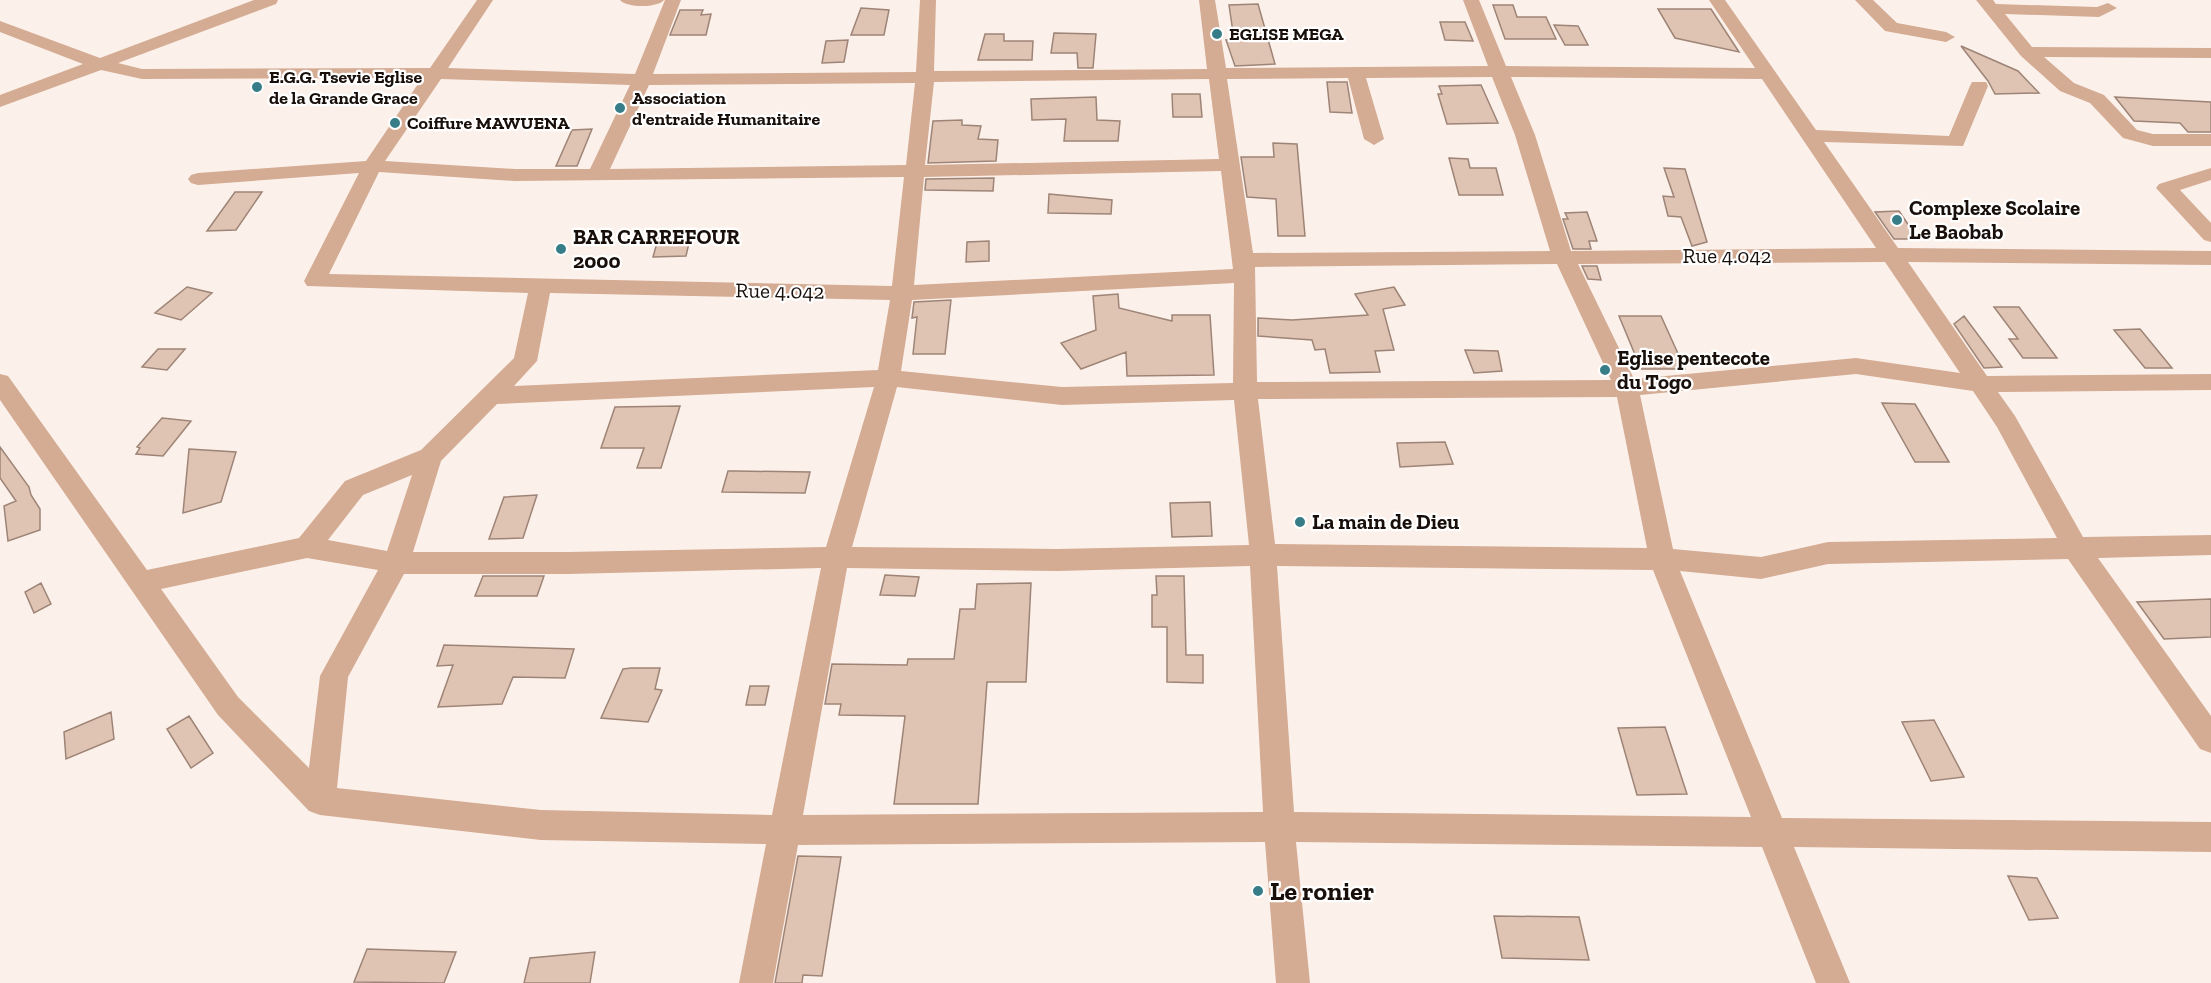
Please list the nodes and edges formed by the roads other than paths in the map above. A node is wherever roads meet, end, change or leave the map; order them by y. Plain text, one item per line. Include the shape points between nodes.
1 (270, 0) edge
2 (484, 0) edge
3 (628, 0) edge
4 (656, 0) edge
5 (674, 0) edge
6 (928, 0) edge
7 (946, 0) edge
8 (1207, 0) edge
9 (1472, 0) edge
10 (1717, 0) edge
11 (1863, 0) edge
12 (1988, 4) edge
13 (2108, 8) dead end
14 (0, 26) edge
15 (1946, 38) dead end
16 (2027, 52) junction
17 (2211, 53) edge
18 (100, 64) junction
19 (1500, 70) junction
20 (1355, 72) junction
21 (433, 73) junction
22 (1216, 74) junction
23 (1766, 74) junction
24 (925, 76) junction
25 (642, 80) junction
26 (1979, 86) dead end
27 (0, 101) edge
28 (1808, 135) junction
29 (1374, 139) dead end
30 (2211, 140) edge
31 (1230, 165) junction
32 (372, 166) junction
33 (915, 170) junction
34 (2211, 174) edge
35 (597, 175) junction
36 (198, 179) dead end
37 (2211, 235) edge
38 (1891, 255) junction
39 (1564, 258) junction
40 (2211, 258) edge
41 (1244, 267) junction
42 (540, 287) junction
43 (902, 293) junction
44 (888, 378) junction
45 (0, 382) edge
46 (2211, 382) edge
47 (1980, 384) junction
48 (1627, 388) junction
49 (1245, 391) junction
50 (490, 396) junction
51 (430, 457) junction
52 (2211, 545) edge
53 (307, 547) junction
54 (2075, 547) junction
55 (1263, 555) junction
56 (836, 557) junction
57 (1662, 559) junction
58 (396, 563) junction
59 (142, 582) junction
60 (2211, 740) edge
61 (320, 801) junction
62 (1279, 827) junction
63 (786, 830) junction
64 (1772, 833) junction
65 (2211, 837) edge
66 (756, 983) edge
67 (1293, 983) edge
68 (1833, 983) edge

1 - 18 street
2 - 21 street
3 - 4 street
5 - 25 street
6 - 7 street
6 - 24 street
8 - 22 street
9 - 19 street
10 - 23 street
11 - 15 street via 1891,27
12 - 13 street via 2099,12
12 - 16 street
14 - 18 street
16 - 17 street
16 - 30 street via 2067,87 2097,99 2130,134 2153,140
18 - 21 street via 141,74
18 - 27 street
19 - 20 street
19 - 23 street
19 - 39 street
20 - 22 street
20 - 29 street
21 - 25 street
21 - 32 street
22 - 24 street
22 - 31 street
23 - 28 street
24 - 25 street
24 - 33 street
25 - 35 street
26 - 28 street via 1956,142
28 - 38 street
31 - 33 street
31 - 41 street
32 - 35 street via 515,176
32 - 36 street
32 - 42 street, Rue 4.042 via 315,281
33 - 35 street
33 - 43 street
34 - 37 street via 2166,188
38 - 39 street, Rue 4.042
38 - 40 street, Rue 4.042
38 - 47 street
39 - 41 street, Rue 4.042
39 - 48 street
41 - 43 street, Rue 4.042
41 - 49 street
42 - 43 street, Rue 4.042
42 - 50 street via 525,361
43 - 44 street
44 - 49 street via 1062,396
44 - 50 street
44 - 56 street
45 - 59 street
46 - 47 street
47 - 48 street via 1856,366
47 - 54 street via 2006,422
48 - 49 street
48 - 57 street
49 - 55 street
50 - 51 street
51 - 53 street via 354,488
51 - 58 street
52 - 54 street
53 - 58 street
53 - 59 street
54 - 57 street via 1828,553 1761,568
54 - 60 street
55 - 56 street via 1057,560
55 - 57 street
55 - 62 street
56 - 58 street
56 - 63 street
57 - 64 street
58 - 61 street via 334,676
59 - 61 street via 228,706
61 - 63 street via 541,825
62 - 63 street
62 - 64 street
62 - 67 street
63 - 66 street
64 - 65 street
64 - 68 street

